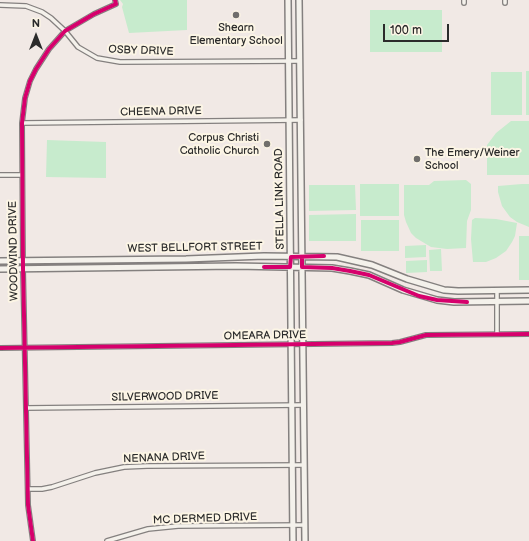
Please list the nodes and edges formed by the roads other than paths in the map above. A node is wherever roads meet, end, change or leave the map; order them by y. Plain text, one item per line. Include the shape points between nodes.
1 (288, 0) edge
2 (299, 0) edge
3 (115, 2) edge
4 (0, 5) edge
5 (65, 31) junction
6 (289, 61) junction
7 (300, 61) junction
8 (289, 120) junction
9 (301, 120) junction
10 (22, 123) junction
11 (0, 175) edge
12 (22, 175) junction
13 (236, 257) junction
14 (291, 257) junction
15 (302, 257) junction
16 (84, 260) junction
17 (141, 260) junction
18 (0, 261) edge
19 (23, 261) junction
20 (236, 266) junction
21 (141, 267) junction
22 (290, 267) junction
23 (302, 267) junction
24 (23, 268) junction
25 (84, 268) junction
26 (0, 269) edge
27 (380, 269) junction
28 (375, 278) junction
29 (497, 290) junction
30 (529, 290) edge
31 (497, 301) junction
32 (529, 301) edge
33 (497, 334) junction
34 (529, 334) edge
35 (303, 344) junction
36 (291, 345) junction
37 (25, 347) junction
38 (0, 348) edge
39 (292, 405) junction
40 (303, 405) junction
41 (26, 408) junction
42 (292, 466) junction
43 (304, 466) junction
44 (28, 489) junction
45 (293, 525) junction
46 (305, 526) junction
47 (33, 541) edge
48 (107, 541) edge
49 (293, 541) edge
50 (305, 541) edge

1 - 6 main road, STELLA LINK ROAD
2 - 7 main road, STELLA LINK ROAD
3 - 5 street, WOODWIND DRIVE
4 - 5 street, OSBY DRIVE via 34,8 51,18
5 - 6 street, OSBY DRIVE via 78,47 97,58 120,62
5 - 10 street, WOODWIND DRIVE via 49,49 33,75 25,98
6 - 7 street, OSBY DRIVE
6 - 8 main road, STELLA LINK ROAD
7 - 9 main road, STELLA LINK ROAD
8 - 9 street, CHEENA DRIVE
8 - 10 street, CHEENA DRIVE
8 - 14 main road, STELLA LINK ROAD
9 - 15 main road, STELLA LINK ROAD
10 - 12 street, WOODWIND DRIVE
11 - 12 street
12 - 19 street, WOODWIND DRIVE
13 - 14 main road, WEST BELLFORT STREET
13 - 17 main road, WEST BELLFORT STREET
13 - 20 main road
14 - 15 main road, WEST BELLFORT STREET
14 - 22 main road, STELLA LINK ROAD
15 - 23 main road, STELLA LINK ROAD
15 - 27 main road, WEST BELLFORT STREET via 337,256
16 - 17 main road, WEST BELLFORT STREET
16 - 19 main road, WEST BELLFORT STREET
16 - 25 main road
17 - 21 main road
18 - 19 main road, WEST BELLFORT STREET
19 - 24 street, WOODWIND DRIVE
20 - 21 main road, WEST BELLFORT STREET
20 - 22 main road, WEST BELLFORT STREET
21 - 25 main road, WEST BELLFORT STREET
22 - 23 main road, WEST BELLFORT STREET
22 - 36 main road, STELLA LINK ROAD
23 - 28 main road, WEST BELLFORT STREET via 332,268
23 - 35 main road, STELLA LINK ROAD
24 - 25 main road, WEST BELLFORT STREET
24 - 26 main road, WEST BELLFORT STREET
24 - 37 street, WOODWIND DRIVE
27 - 28 main road
27 - 29 main road, WEST BELLFORT STREET via 407,280 444,290
28 - 31 main road, WEST BELLFORT STREET via 419,296 437,300
29 - 30 main road, WEST BELLFORT STREET
29 - 31 street
31 - 32 main road, WEST BELLFORT STREET
31 - 33 street
33 - 34 street, OMEARA DRIVE
33 - 35 street, OMEARA DRIVE via 426,335 396,343
35 - 36 street, OMEARA DRIVE
35 - 40 main road, STELLA LINK ROAD
36 - 37 street, OMEARA DRIVE
36 - 39 main road, STELLA LINK ROAD
37 - 38 street, OMEARA DRIVE
37 - 41 street, WOODWIND DRIVE
39 - 40 street, SILVERWOOD DRIVE
39 - 41 street, SILVERWOOD DRIVE
39 - 42 main road, STELLA LINK ROAD
40 - 43 main road, STELLA LINK ROAD
41 - 44 street, WOODWIND DRIVE
42 - 43 street, NENANA DRIVE
42 - 44 street, NENANA DRIVE via 124,467 52,487
42 - 45 main road, STELLA LINK ROAD
43 - 46 main road, STELLA LINK ROAD
44 - 47 street, WOODWIND DRIVE
45 - 46 street, MC DERMED DRIVE
45 - 48 street, MC DERMED DRIVE via 161,528 134,532
45 - 49 main road, STELLA LINK ROAD
46 - 50 main road, STELLA LINK ROAD

